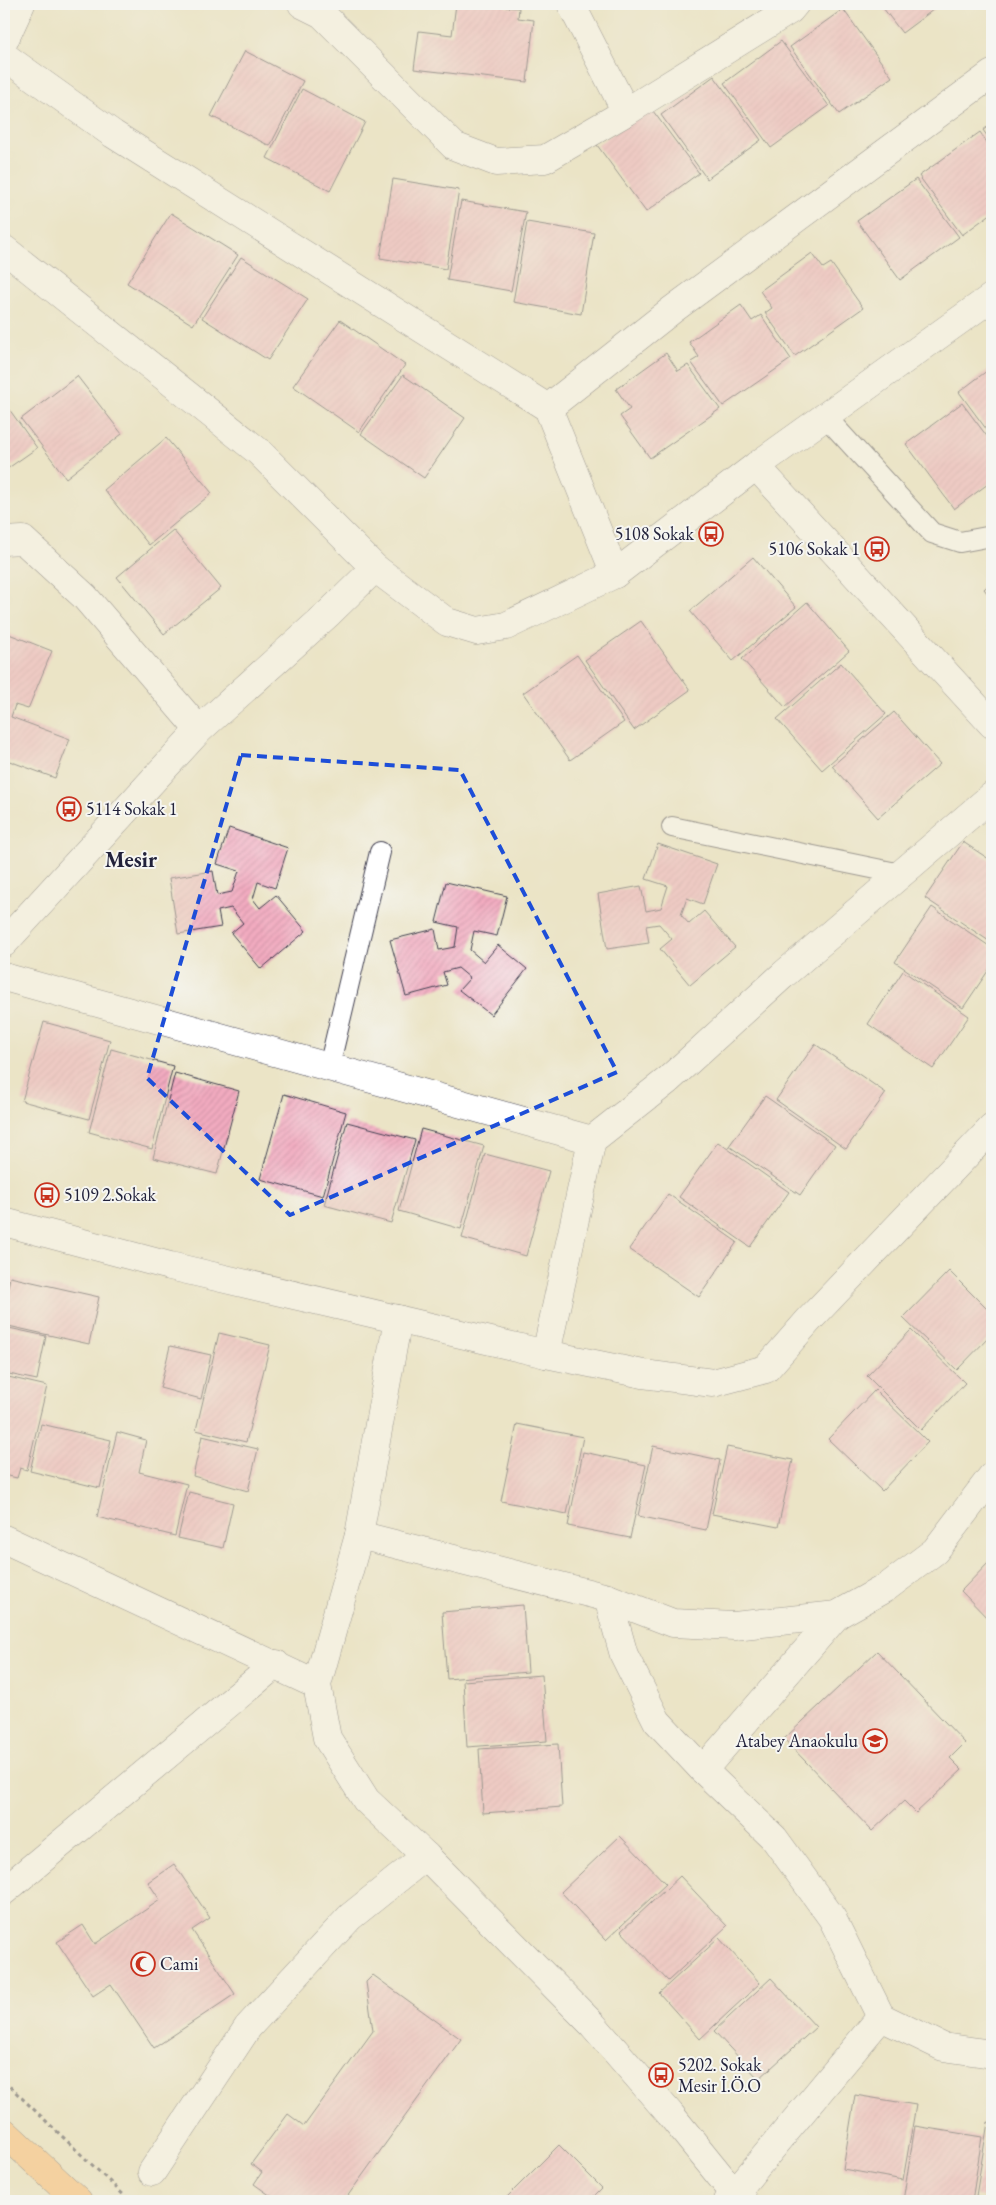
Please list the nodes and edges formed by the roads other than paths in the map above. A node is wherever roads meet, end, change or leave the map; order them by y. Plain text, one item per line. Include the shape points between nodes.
1 (20, 4) edge
2 (571, 4) edge
3 (795, 4) edge
4 (318, 7) edge
5 (4, 41) edge
6 (4, 56) edge
7 (992, 74) edge
8 (626, 112) junction
9 (4, 248) edge
10 (992, 297) edge
11 (548, 408) junction
12 (825, 416) junction
13 (756, 466) junction
14 (992, 536) edge
15 (4, 541) edge
16 (375, 568) junction
17 (615, 574) junction
18 (992, 724) edge
19 (199, 730) junction
20 (992, 796) edge
21 (672, 827) dead end
22 (380, 852) dead end
23 (901, 874) junction
24 (14, 919) edge
25 (4, 944) edge
26 (4, 977) edge
27 (329, 1067) junction
28 (992, 1128) edge
29 (592, 1140) junction
30 (4, 1222) edge
31 (398, 1319) junction
32 (546, 1354) junction
33 (992, 1476) edge
34 (359, 1535) junction
35 (4, 1539) edge
36 (608, 1598) junction
37 (837, 1615) junction
38 (276, 1664) junction
39 (317, 1685) junction
40 (703, 1770) junction
41 (426, 1856) junction
42 (4, 1891) edge
43 (881, 2017) junction
44 (992, 2054) edge
45 (4, 2132) edge
46 (152, 2172) dead end
47 (735, 2199) edge
48 (78, 2201) edge

1 - 5 street
2 - 8 street
3 - 8 street
4 - 8 street via 454,146 496,162 545,159
6 - 11 street via 113,134
7 - 11 street via 672,310
9 - 16 street via 259,452
10 - 12 street
11 - 17 street
12 - 13 street
12 - 14 lane via 932,532 960,542
13 - 17 street
13 - 18 street
15 - 19 street via 23,540 85,597
16 - 17 street via 447,622 477,631 506,626
16 - 19 street
19 - 24 street
20 - 23 street
21 - 23 lane
22 - 27 lane
23 - 29 street via 668,1080
24 - 25 street
26 - 27 street
27 - 29 street
28 - 32 street via 766,1369 713,1383 643,1374
29 - 32 street
30 - 31 street via 170,1266
31 - 32 street
31 - 34 street
33 - 37 street via 935,1551 888,1587
34 - 36 street
34 - 39 street
35 - 38 street
36 - 37 street via 673,1623 734,1626
36 - 40 street via 624,1655 657,1721
37 - 40 street
38 - 39 street
38 - 42 street
39 - 41 street via 327,1738 366,1800
40 - 43 street via 774,1838 826,1910
41 - 46 street via 350,1917 248,2027
41 - 47 street via 592,2025 670,2114
43 - 44 street via 943,2047
43 - 47 street
45 - 48 main road

